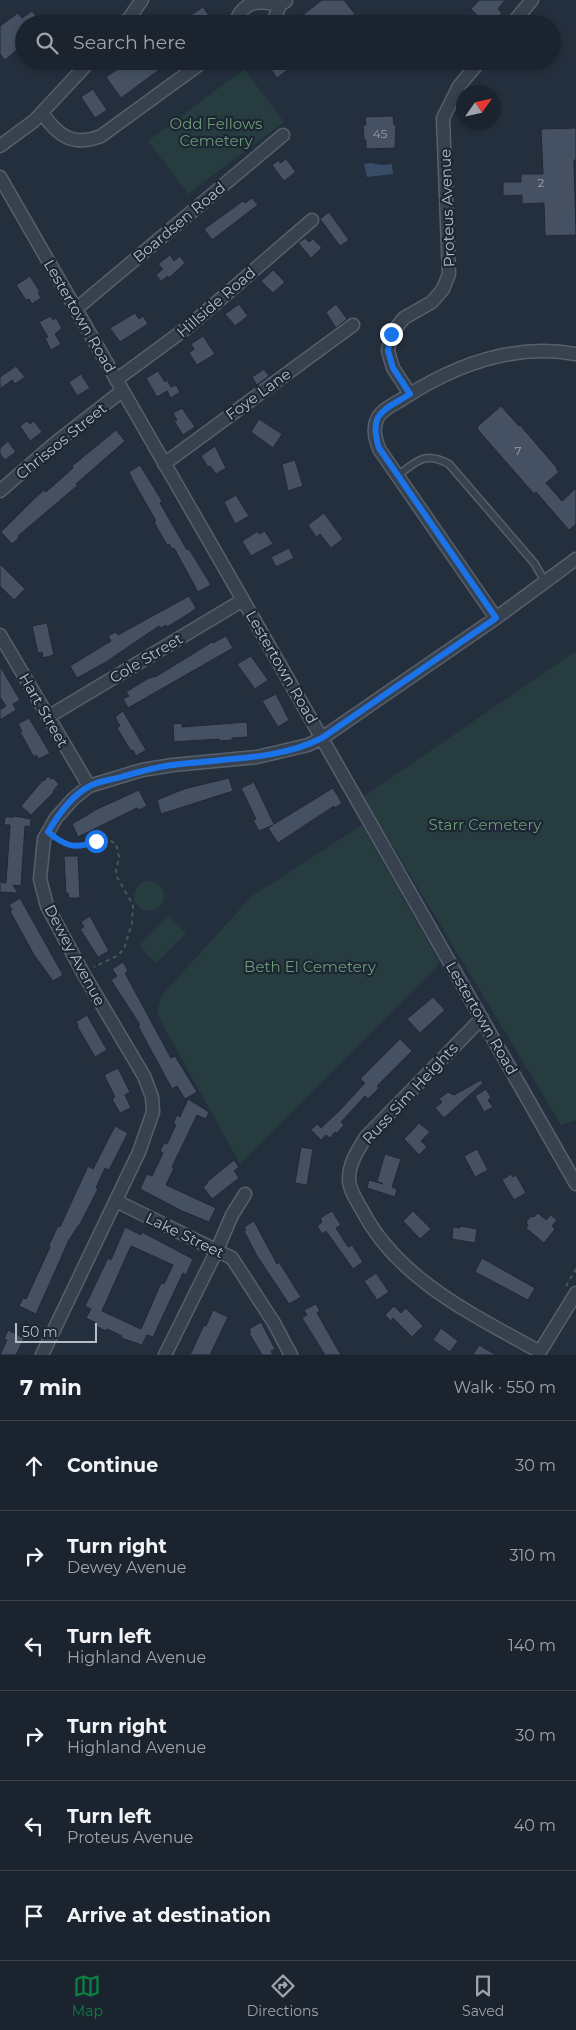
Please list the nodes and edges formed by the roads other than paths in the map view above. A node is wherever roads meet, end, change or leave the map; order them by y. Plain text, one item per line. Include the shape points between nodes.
1 (142, 0) edge
2 (532, 0) edge
3 (284, 2) edge
4 (131, 15) edge
5 (238, 15) edge
6 (277, 15) edge
7 (520, 15) edge
8 (82, 70) edge
9 (192, 70) edge
10 (472, 70) edge
11 (42, 113) junction
12 (283, 135) dead end
13 (0, 146) edge
14 (0, 177) edge
15 (312, 220) dead end
16 (76, 310) junction
17 (353, 325) dead end
18 (576, 354) edge
19 (119, 386) junction
20 (410, 394) junction
21 (164, 464) junction
22 (398, 476) junction
23 (0, 491) edge
24 (576, 559) edge
25 (545, 582) junction
26 (244, 600) junction
27 (496, 618) junction
28 (0, 635) edge
29 (48, 717) junction
30 (322, 738) junction
31 (88, 786) junction
32 (482, 1018) junction
33 (576, 1184) edge
34 (245, 1194) dead end
35 (116, 1201) junction
36 (217, 1250) junction
37 (576, 1293) edge
38 (539, 1354) edge
39 (42, 1355) edge
40 (165, 1355) edge
41 (292, 1355) edge

1 - 4 street
2 - 7 street
3 - 5 street via 252,3
3 - 6 street
8 - 11 street
9 - 11 street via 101,136 90,140 78,141 61,135
10 - 20 street, Proteus Avenue via 459,86 443,118 449,274 444,289 432,302 404,318 391,334 388,351 393,368
11 - 13 street
12 - 16 street, Boardsen Road
14 - 16 street, Lestertown Road
15 - 19 street, Hillside Road
16 - 19 street, Lestertown Road
17 - 21 street, Foye Lane
18 - 20 street via 527,351 485,359 449,373
19 - 21 street, Lestertown Road
19 - 23 street, Chrissos Street
20 - 22 street via 382,412 374,433 379,448
21 - 26 street, Lestertown Road
22 - 25 lane via 421,459 436,457 449,464 535,564
22 - 27 street
24 - 25 street, Dewey Avenue
25 - 27 street, Dewey Avenue
26 - 29 street, Cole Street
26 - 30 street, Lestertown Road
27 - 30 street, Dewey Avenue
28 - 29 street, Hart Street
29 - 31 street, Hart Street
30 - 31 street, Dewey Avenue via 308,745 257,757 142,770
30 - 32 street, Lestertown Road
31 - 35 street, Dewey Avenue via 72,799 48,832 44,840 40,880 47,906 144,1076 152,1097 153,1112
32 - 33 street, Lestertown Road
32 - 38 street, Russ Sim Heights via 366,1138 356,1153 349,1180 370,1224 395,1258 451,1302
34 - 36 street
35 - 36 street, Lake Street
35 - 39 street, Dewey Avenue
36 - 40 street
36 - 41 street, Lake Street via 232,1258
37 - 38 street

